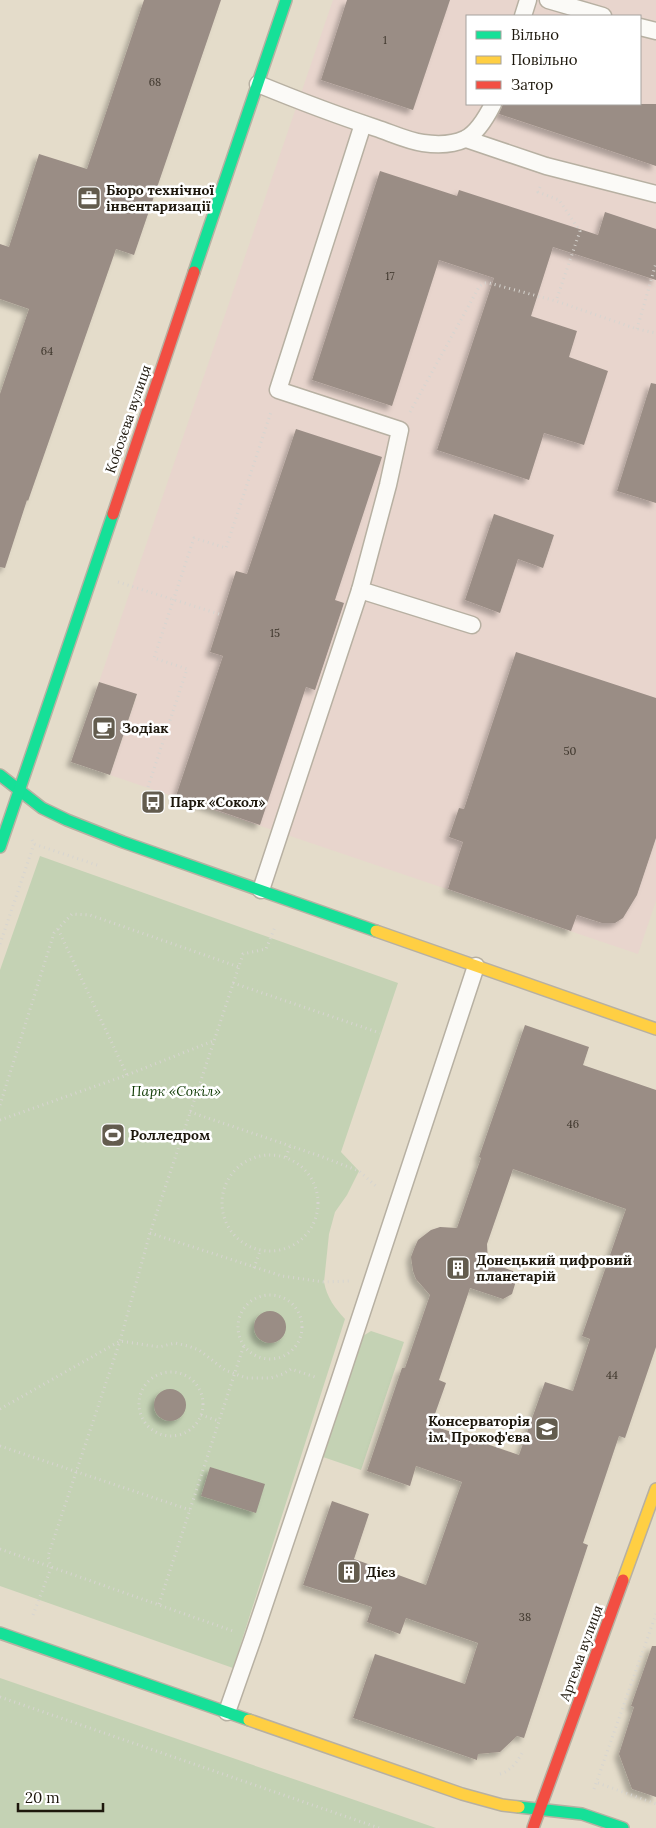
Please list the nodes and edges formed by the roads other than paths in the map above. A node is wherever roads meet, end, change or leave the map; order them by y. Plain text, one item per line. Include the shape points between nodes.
1 (286, 0) edge
2 (528, 0) edge
3 (548, 0) edge
4 (523, 15) edge
5 (600, 15) edge
6 (641, 27) edge
7 (656, 31) edge
8 (258, 84) junction
9 (492, 105) edge
10 (363, 124) junction
11 (466, 139) junction
12 (656, 194) edge
13 (360, 590) junction
14 (472, 625) dead end
15 (0, 775) edge
16 (19, 789) junction
17 (0, 847) edge
18 (261, 890) junction
19 (476, 966) junction
20 (656, 1029) edge
21 (656, 1489) edge
22 (0, 1633) edge
23 (227, 1712) junction
24 (540, 1809) junction
25 (533, 1828) edge
26 (623, 1828) edge

1 - 8 street, Кобозєва вулиця
2 - 4 lane
3 - 5 lane
6 - 7 lane
8 - 10 lane
8 - 16 street, Кобозєва вулиця
9 - 11 lane
10 - 11 lane via 421,143 438,145
10 - 13 lane via 278,390 400,430
11 - 12 lane via 546,166
13 - 14 lane
13 - 18 lane
15 - 16 street
16 - 17 street, Кобозєва вулиця
16 - 18 street via 42,808 67,820
18 - 19 street
19 - 20 street
19 - 23 lane
21 - 24 street, Артема вулиця
22 - 23 street
23 - 24 street via 462,1794 502,1805
24 - 25 street, Артема вулиця
24 - 26 street via 582,1814

